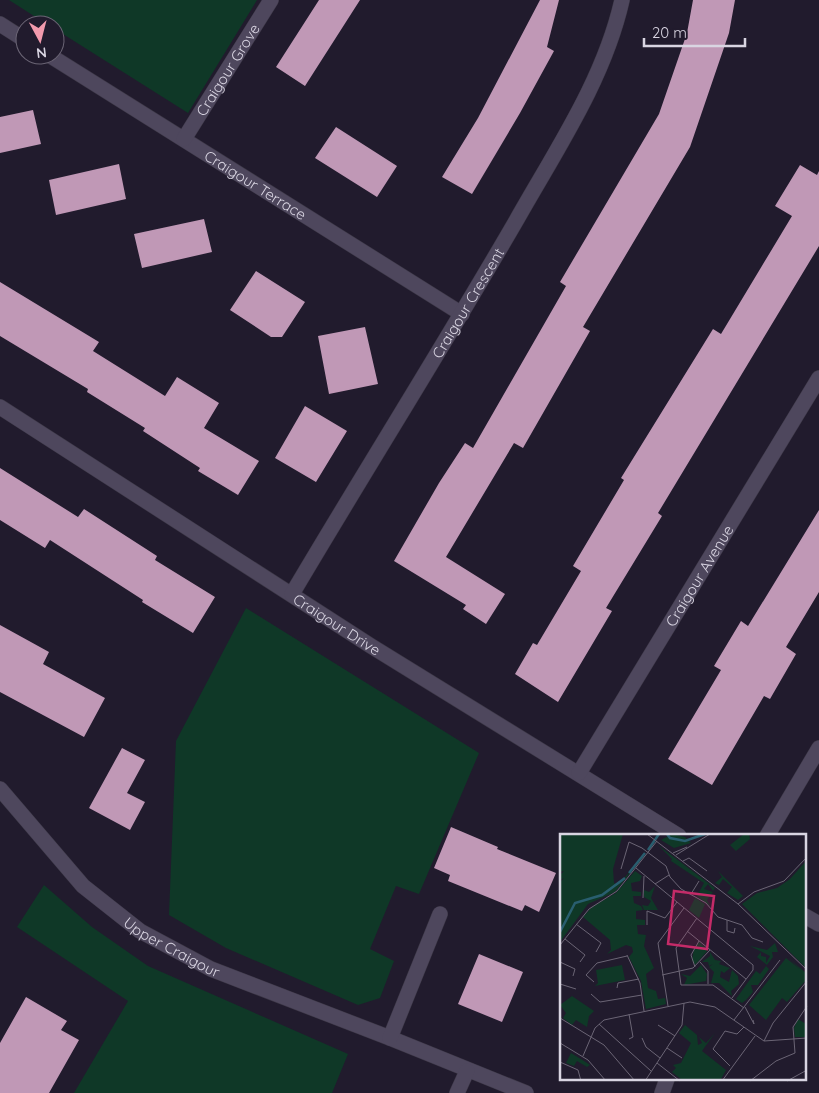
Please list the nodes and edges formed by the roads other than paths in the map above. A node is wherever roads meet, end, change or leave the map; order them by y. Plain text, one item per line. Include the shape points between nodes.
1 (271, 0) edge
2 (622, 0) edge
3 (0, 24) edge
4 (15, 34) edge
5 (65, 65) edge
6 (184, 139) junction
7 (462, 314) junction
8 (819, 378) edge
9 (0, 407) edge
10 (292, 594) junction
11 (819, 748) edge
12 (579, 773) junction
13 (0, 789) edge
14 (676, 834) edge
15 (768, 834) edge
16 (440, 914) dead end
17 (806, 917) edge
18 (819, 924) edge
19 (390, 1038) junction
20 (467, 1070) junction
21 (668, 1080) edge
22 (457, 1093) edge
23 (526, 1093) edge
24 (662, 1093) edge

1 - 6 street, Craigour Grove
2 - 7 street, Craigour Crescent via 594,82
3 - 4 street
5 - 6 street, Craigour Terrace
6 - 7 street, Craigour Terrace
7 - 10 street, Craigour Crescent
8 - 12 street, Craigour Avenue
9 - 10 street, Craigour Drive
10 - 12 street, Craigour Drive
11 - 15 street
12 - 14 street, Craigour Drive
13 - 19 street, Upper Craigour via 83,886 140,931 211,969
16 - 19 street
17 - 18 street
19 - 20 street, Upper Craigour
20 - 22 street
20 - 23 street, Upper Craigour
21 - 24 street

